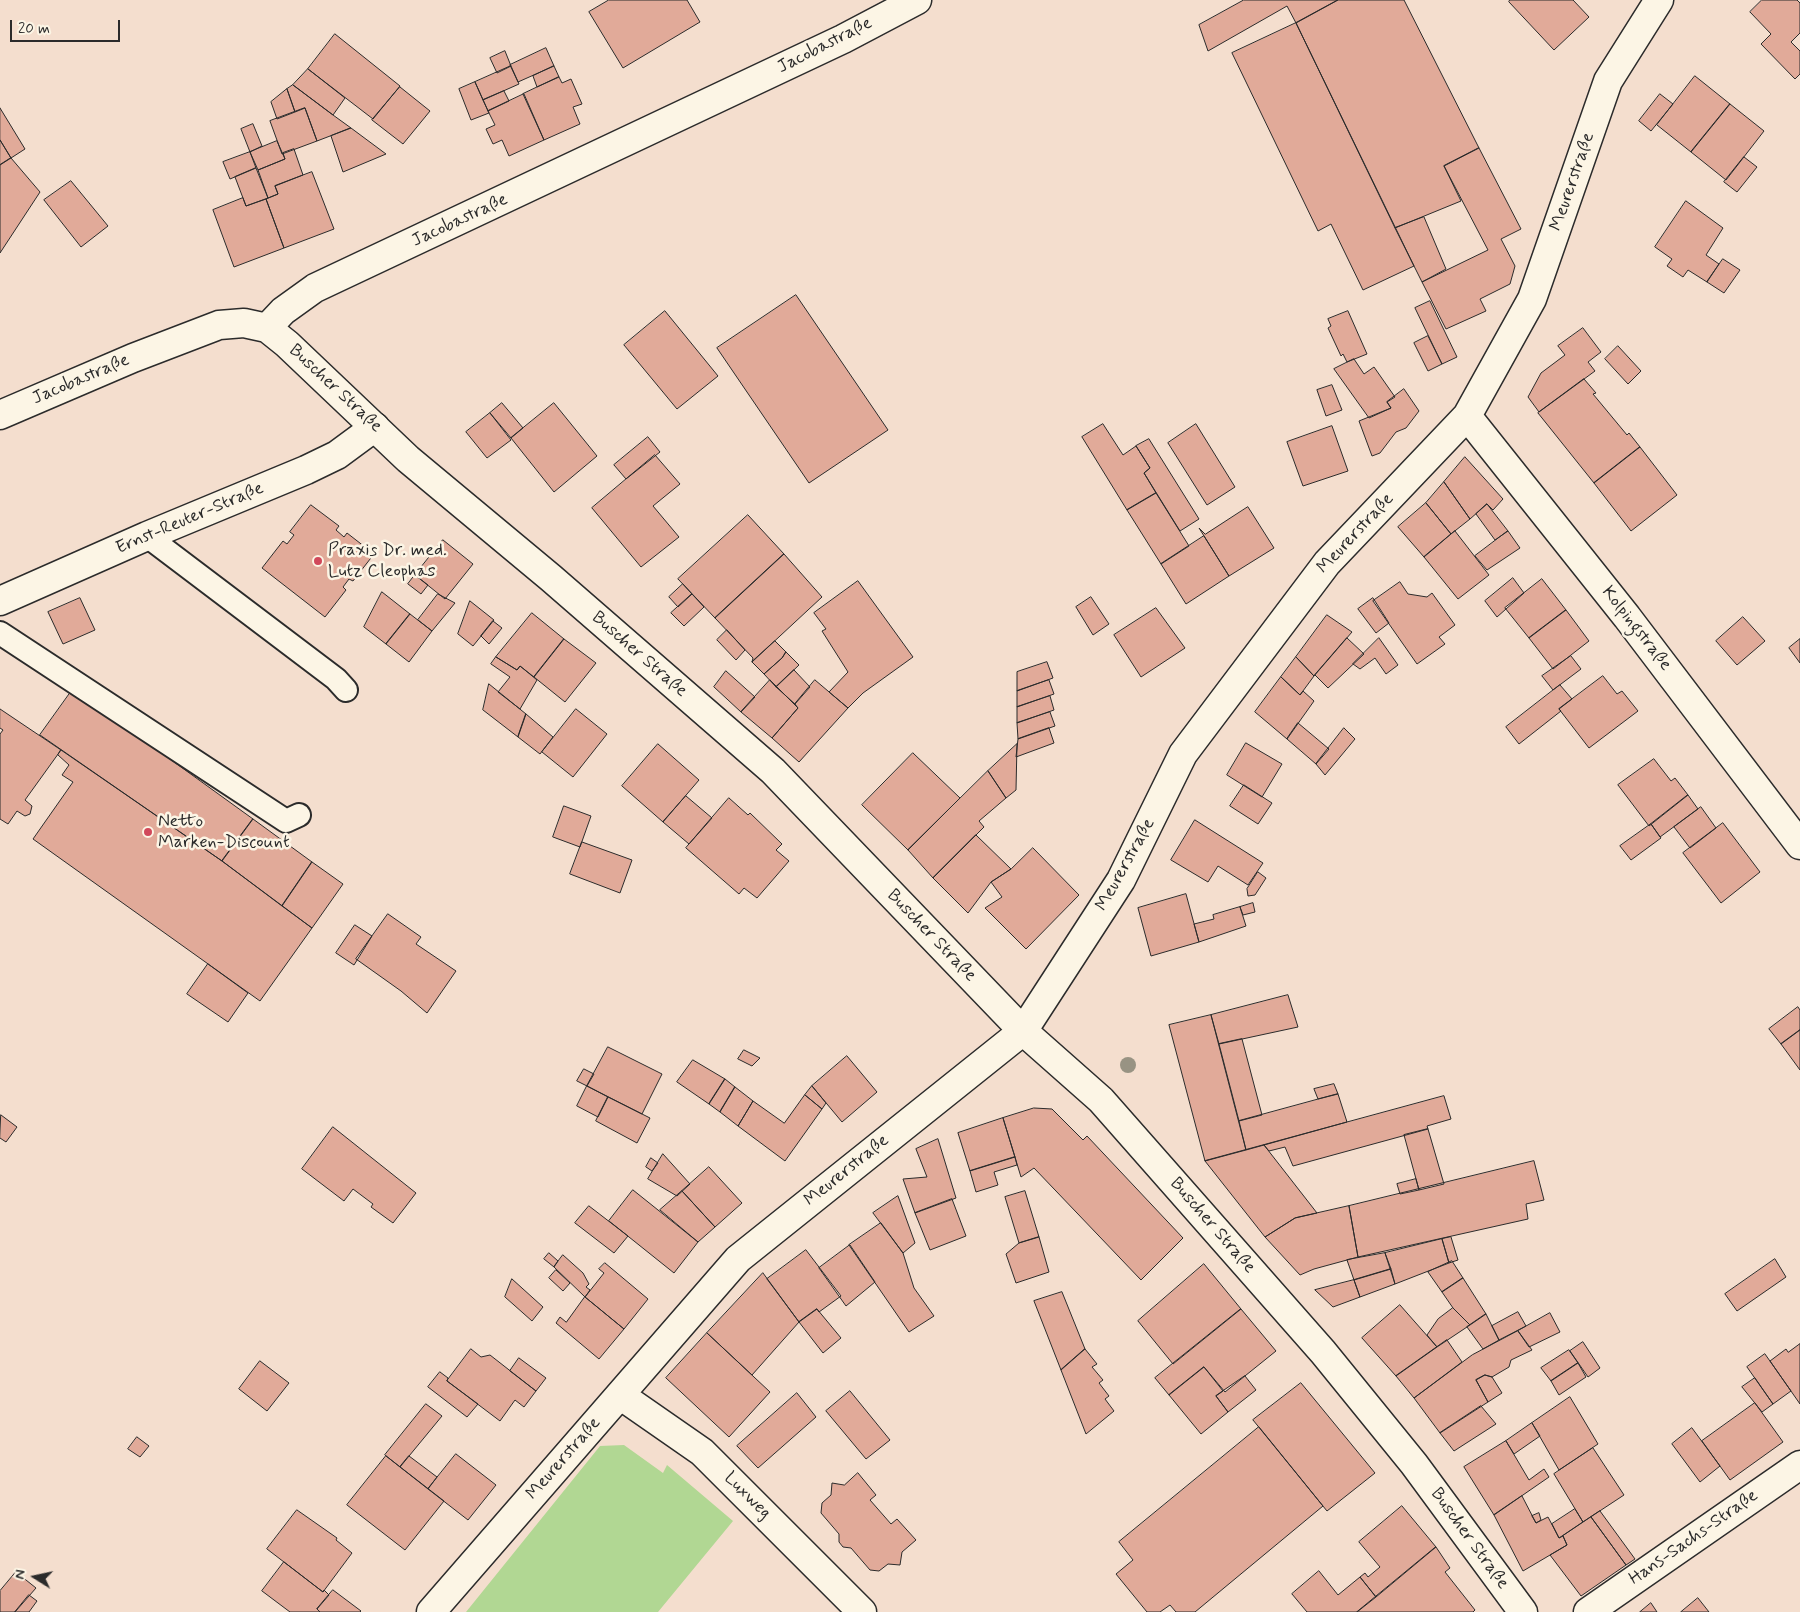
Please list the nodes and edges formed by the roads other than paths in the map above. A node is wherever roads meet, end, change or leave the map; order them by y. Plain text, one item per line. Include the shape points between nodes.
1 (917, 0) edge
2 (1659, 0) edge
3 (267, 328) junction
4 (0, 415) edge
5 (1467, 416) junction
6 (375, 427) junction
7 (147, 536) junction
8 (0, 602) edge
9 (0, 632) edge
10 (346, 690) dead end
11 (299, 815) dead end
12 (1797, 836) edge
13 (1023, 1031) junction
14 (620, 1395) junction
15 (1800, 1464) edge
16 (431, 1612) edge
17 (862, 1612) edge
18 (1523, 1612) edge
19 (1588, 1612) edge

1 - 3 street, Jacobastraße via 825,48 315,288 283,311
2 - 5 street, Meurerstraße via 1608,81 1532,299
3 - 4 street, Jacobastraße via 244,323 219,325 132,358
3 - 6 street, Buscher Straße
5 - 12 street, Kolpingstraße
5 - 13 street, Meurerstraße via 1327,563 1183,754 1121,880
6 - 7 street, Ernst-Reuter-Straße via 337,455 306,470
6 - 13 street, Buscher Straße via 408,459 773,771
7 - 8 street, Ernst-Reuter-Straße
7 - 10 lane via 336,679
9 - 11 lane via 286,821
13 - 14 street, Meurerstraße via 738,1259
13 - 18 street, Buscher Straße via 1101,1100 1323,1352 1414,1464
14 - 16 street, Meurerstraße
14 - 17 street, Luxweg via 702,1452
15 - 19 street, Hans-Sachs-Straße

